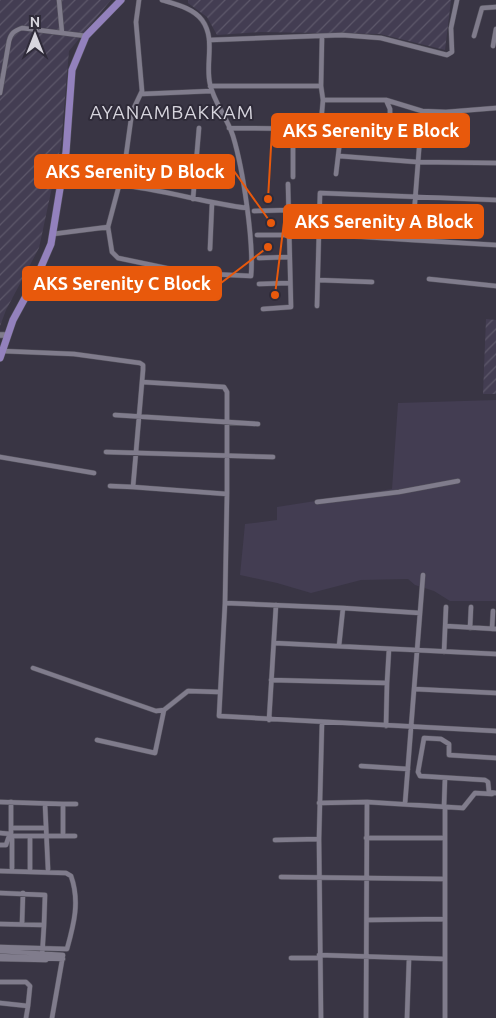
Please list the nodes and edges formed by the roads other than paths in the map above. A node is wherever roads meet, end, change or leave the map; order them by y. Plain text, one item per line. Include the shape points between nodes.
1 (59, 0) edge
2 (121, 0) edge
3 (139, 0) edge
4 (162, 0) edge
5 (457, 0) edge
6 (496, 7) edge
7 (496, 29) edge
8 (62, 33) junction
9 (86, 36) junction
10 (322, 36) junction
11 (474, 36) dead end
12 (210, 40) junction
13 (493, 46) dead end
14 (210, 86) junction
15 (321, 86) junction
16 (1, 89) edge
17 (212, 91) junction
18 (141, 94) junction
19 (323, 100) junction
20 (386, 100) junction
21 (496, 108) edge
22 (422, 110) junction
23 (390, 124) dead end
24 (199, 128) dead end
25 (229, 128) junction
26 (317, 128) junction
27 (293, 129) junction
28 (339, 156) junction
29 (417, 162) junction
30 (496, 163) edge
31 (336, 174) dead end
32 (292, 177) dead end
33 (288, 184) dead end
34 (119, 185) junction
35 (415, 198) junction
36 (193, 199) junction
37 (496, 200) edge
38 (212, 203) junction
39 (247, 208) junction
40 (289, 210) junction
41 (254, 211) dead end
42 (108, 227) junction
43 (288, 232) junction
44 (319, 232) junction
45 (53, 234) junction
46 (257, 235) dead end
47 (412, 240) junction
48 (496, 246) edge
49 (210, 249) dead end
50 (288, 256) junction
51 (259, 258) dead end
52 (429, 279) dead end
53 (318, 280) junction
54 (372, 282) dead end
55 (289, 283) junction
56 (260, 284) dead end
57 (496, 286) edge
58 (317, 306) dead end
59 (263, 309) dead end
60 (3, 335) edge
61 (1, 354) edge
62 (142, 382) junction
63 (115, 415) dead end
64 (138, 416) junction
65 (226, 421) junction
66 (258, 424) dead end
67 (106, 452) dead end
68 (135, 454) junction
69 (228, 456) junction
70 (0, 457) edge
71 (273, 457) dead end
72 (94, 473) dead end
73 (458, 481) dead end
74 (110, 486) dead end
75 (133, 487) junction
76 (227, 494) junction
77 (316, 502) dead end
78 (422, 575) dead end
79 (225, 603) junction
80 (276, 605) junction
81 (446, 607) dead end
82 (471, 607) dead end
83 (342, 608) junction
84 (493, 611) dead end
85 (420, 614) junction
86 (446, 626) junction
87 (470, 628) junction
88 (494, 629) edge
89 (274, 642) junction
90 (339, 646) junction
91 (389, 649) junction
92 (417, 650) junction
93 (444, 652) junction
94 (496, 654) edge
95 (33, 668) dead end
96 (271, 680) junction
97 (387, 684) junction
98 (414, 689) junction
99 (219, 692) junction
100 (496, 693) edge
101 (164, 710) junction
102 (269, 720) junction
103 (322, 722) junction
104 (386, 726) junction
105 (410, 727) junction
106 (426, 728) junction
107 (496, 731) edge
108 (426, 738) junction
109 (97, 740) dead end
110 (496, 758) edge
111 (361, 766) dead end
112 (408, 769) junction
113 (445, 778) junction
114 (496, 794) edge
115 (0, 802) edge
116 (11, 802) junction
117 (366, 802) junction
118 (320, 803) junction
119 (45, 804) junction
120 (63, 804) junction
121 (76, 804) dead end
122 (405, 804) junction
123 (445, 807) junction
124 (12, 828) junction
125 (46, 828) junction
126 (0, 833) edge
127 (12, 836) junction
128 (30, 836) junction
129 (48, 836) junction
130 (63, 836) junction
131 (75, 836) dead end
132 (319, 838) junction
133 (366, 838) junction
134 (446, 838) junction
135 (274, 840) dead end
136 (0, 845) edge
137 (12, 868) junction
138 (30, 868) junction
139 (48, 869) junction
140 (64, 869) dead end
141 (0, 870) edge
142 (281, 877) dead end
143 (319, 879) junction
144 (446, 879) junction
145 (366, 880) junction
146 (0, 893) edge
147 (23, 893) junction
148 (445, 919) junction
149 (367, 920) junction
150 (0, 924) edge
151 (22, 924) junction
152 (44, 925) junction
153 (42, 953) junction
154 (0, 955) edge
155 (319, 957) junction
156 (290, 958) dead end
157 (368, 958) junction
158 (409, 959) junction
159 (445, 960) junction
160 (63, 961) junction
161 (0, 982) edge
162 (0, 1003) edge
163 (28, 1006) junction
164 (26, 1018) edge
165 (52, 1018) edge
166 (320, 1018) edge
167 (366, 1018) edge
168 (407, 1018) edge
169 (445, 1018) edge

1 - 8 street
2 - 9 main road
3 - 18 street via 136,22
4 - 12 street via 198,15
5 - 10 street via 451,28 452,52 447,55 381,38
6 - 11 street via 482,8
7 - 13 street
8 - 9 street
8 - 16 street via 22,28 11,34
9 - 45 main road via 72,70 66,152
10 - 12 street
10 - 15 street
12 - 14 street
14 - 15 street
14 - 17 street
15 - 19 street
17 - 18 street
17 - 25 street
18 - 34 street via 132,112 126,163
19 - 20 street
19 - 26 street via 321,122
20 - 22 street
20 - 23 street
21 - 22 street via 446,112
22 - 29 street
24 - 36 street
25 - 27 street
25 - 39 street
26 - 27 street
26 - 28 street via 322,139 340,140
27 - 32 street
28 - 29 street
28 - 31 street
29 - 30 street
29 - 35 street
33 - 40 street
34 - 36 street
34 - 42 street
35 - 37 street
35 - 44 street via 320,193
35 - 47 street
36 - 38 street
38 - 39 street
38 - 49 street
39 - 42 street via 250,277 190,272 118,258 112,252
40 - 41 street
40 - 43 street
42 - 45 street
43 - 44 street
43 - 46 street
43 - 50 street
44 - 47 street
44 - 53 street
45 - 60 main road via 38,274
47 - 48 street
50 - 51 street
50 - 55 street
52 - 57 street
53 - 54 street
53 - 58 street
55 - 56 street
55 - 59 street via 291,307
60 - 61 main road
61 - 62 street via 74,354 140,363 143,365
62 - 64 street
62 - 65 street via 224,387 227,392
63 - 64 street
64 - 65 street
64 - 68 street
65 - 66 street
65 - 69 street
67 - 68 street
68 - 69 street
68 - 75 street
69 - 71 street
69 - 76 street
70 - 72 street
73 - 77 street
74 - 75 street
75 - 76 street
76 - 79 street
78 - 85 street
79 - 80 street
79 - 99 street
80 - 83 street
80 - 89 street
81 - 86 street
82 - 87 street
83 - 85 street
83 - 90 street
84 - 88 street
85 - 92 street
86 - 87 street
86 - 93 street
87 - 88 street
89 - 90 street
89 - 96 street
90 - 91 street
91 - 92 street
91 - 97 street
92 - 93 street
92 - 98 street
93 - 94 street
95 - 101 street via 156,711
96 - 97 street
96 - 102 street
97 - 104 street
98 - 100 street
98 - 105 street
99 - 101 street via 188,690
99 - 102 street via 219,716
101 - 109 street via 155,753
102 - 103 street
103 - 104 street
103 - 118 street
104 - 105 street
105 - 106 street
105 - 112 street
106 - 107 street
106 - 108 street
108 - 110 street via 445,740 449,755
108 - 113 street via 423,739 418,775
111 - 112 street
112 - 122 street
113 - 114 street via 485,780 489,792
113 - 123 street
114 - 123 street via 475,793 463,808
115 - 116 street
116 - 119 street
116 - 124 street
117 - 118 street
117 - 122 street
117 - 133 street
118 - 132 street
119 - 120 street
119 - 125 street
120 - 121 street
120 - 130 street
122 - 123 street
123 - 134 street
124 - 125 street
124 - 126 street via 12,834
125 - 129 street
127 - 128 street
127 - 136 street via 8,837 6,845
127 - 137 street
128 - 129 street
128 - 138 street
129 - 130 street
129 - 139 street
130 - 131 street
132 - 135 street
132 - 143 street
133 - 134 street
133 - 145 street
134 - 144 street
137 - 138 street
137 - 141 street
138 - 139 street
139 - 140 street
141 - 153 street via 60,871 71,876 77,905 67,949
142 - 143 street
143 - 145 street
143 - 155 street
144 - 145 street
144 - 148 street
145 - 149 street
146 - 147 street
147 - 151 street
147 - 152 street via 45,895
148 - 149 street
148 - 159 street
149 - 157 street
150 - 151 street
151 - 152 street
152 - 153 street
153 - 154 street
153 - 154 street
153 - 160 street via 63,955
154 - 160 street
155 - 156 street
155 - 157 street
155 - 166 street
157 - 158 street
157 - 167 street
158 - 159 street
158 - 168 street
159 - 169 street
160 - 165 street
161 - 163 street via 28,982
162 - 163 street
163 - 164 street

